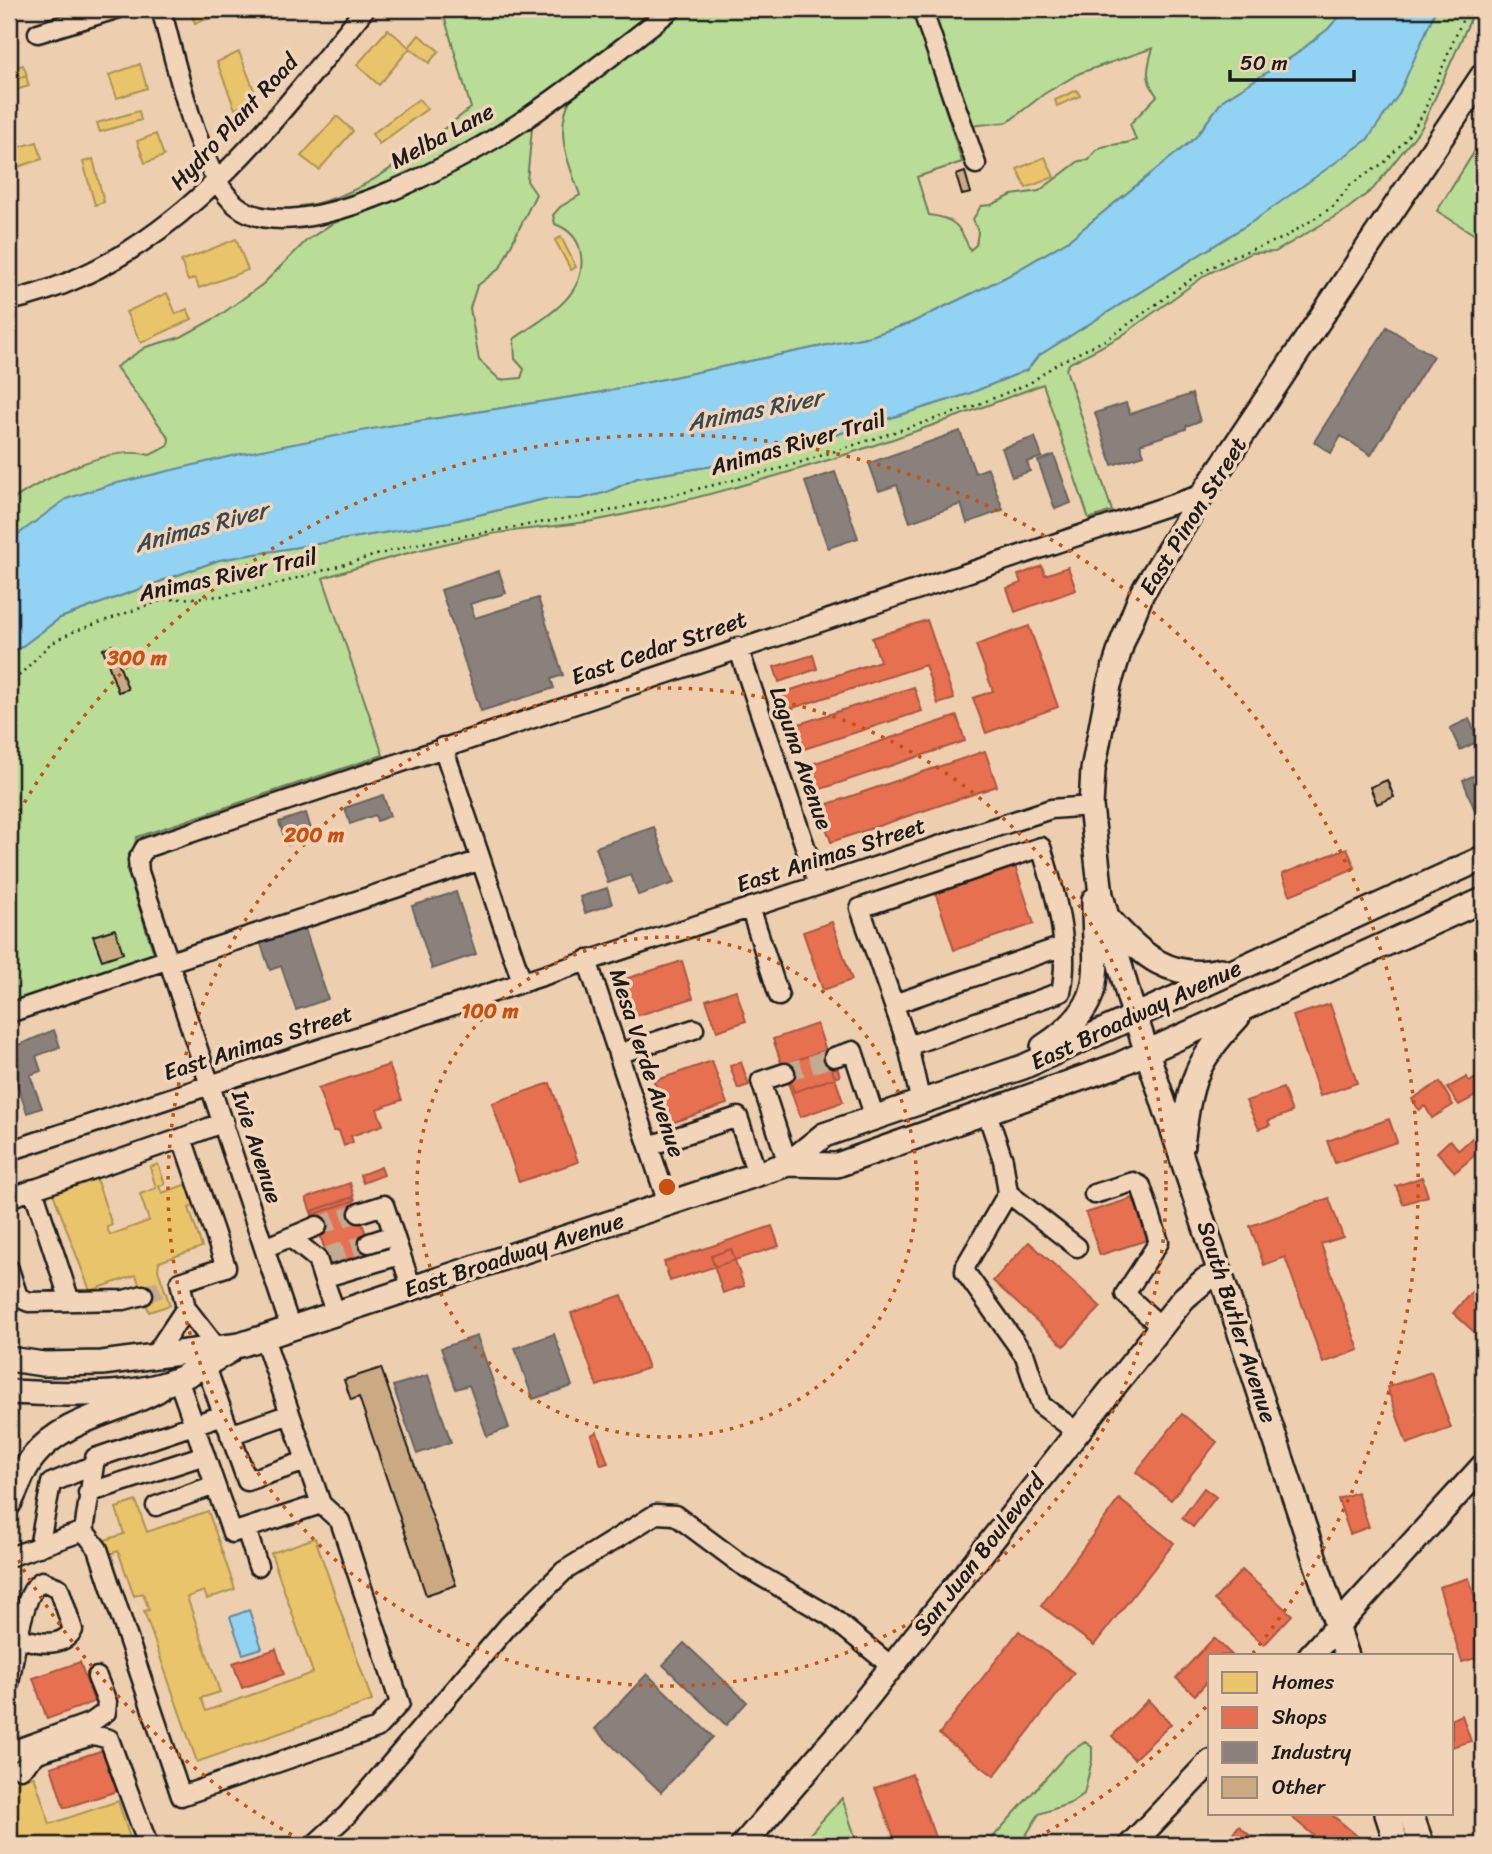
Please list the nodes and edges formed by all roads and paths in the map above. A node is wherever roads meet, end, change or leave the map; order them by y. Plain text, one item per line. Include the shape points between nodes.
1 (116, 9) edge
2 (161, 9) edge
3 (365, 9) edge
4 (672, 9) edge
5 (922, 9) edge
6 (1467, 9) edge
7 (38, 33) dead end
8 (1483, 75) edge
9 (976, 164) dead end
10 (217, 180) junction
11 (9, 301) edge
12 (1203, 494) junction
13 (738, 648) junction
14 (9, 686) edge
15 (443, 747) junction
16 (1091, 806) junction
17 (1095, 858) junction
18 (1483, 858) edge
19 (138, 860) joint
20 (481, 860) junction
21 (818, 885) junction
22 (1483, 900) edge
23 (750, 907) junction
24 (1107, 916) junction
25 (1063, 946) junction
26 (587, 960) junction
27 (169, 961) junction
28 (1255, 961) junction
29 (522, 982) junction
30 (779, 996) dead end
31 (894, 1004) junction
32 (1244, 1010) junction
33 (9, 1013) edge
34 (1134, 1016) junction
35 (694, 1029) dead end
36 (908, 1046) junction
37 (618, 1054) junction
38 (1148, 1054) junction
39 (834, 1057) tunnel mouth
40 (785, 1073) tunnel mouth
41 (996, 1078) junction
42 (211, 1084) junction
43 (920, 1103) junction
44 (987, 1113) junction
45 (875, 1118) junction
46 (223, 1122) junction
47 (181, 1138) junction
48 (649, 1146) junction
49 (9, 1151) edge
50 (1181, 1152) junction
51 (788, 1164) junction
52 (757, 1174) junction
53 (33, 1189) junction
54 (1008, 1194) junction
55 (1094, 1194) dead end
56 (9, 1198) edge
57 (668, 1204) junction
58 (359, 1213) tunnel mouth
59 (317, 1226) tunnel mouth
60 (394, 1235) junction
61 (290, 1238) junction
62 (369, 1243) tunnel mouth
63 (1077, 1247) dead end
64 (264, 1248) junction
65 (401, 1255) junction
66 (9, 1269) edge
67 (1221, 1273) junction
68 (323, 1278) junction
69 (412, 1289) junction
70 (143, 1295) tunnel mouth
71 (70, 1301) junction
72 (186, 1308) junction
73 (336, 1314) junction
74 (1161, 1327) junction
75 (291, 1329) junction
76 (264, 1338) junction
77 (155, 1356) junction
78 (211, 1356) junction
79 (11, 1360) edge
80 (176, 1380) junction
81 (9, 1390) edge
82 (290, 1414) junction
83 (223, 1415) junction
84 (194, 1425) junction
85 (1077, 1432) junction
86 (230, 1435) junction
87 (205, 1455) junction
88 (306, 1461) junction
89 (94, 1465) junction
90 (1483, 1466) edge
91 (215, 1485) junction
92 (88, 1493) junction
93 (9, 1504) edge
94 (321, 1504) junction
95 (156, 1506) dead end
96 (246, 1529) junction
97 (83, 1531) junction
98 (39, 1548) junction
99 (9, 1557) edge
100 (258, 1566) dead end
101 (1337, 1628) junction
102 (14, 1637) edge
103 (1312, 1654) edge
104 (1346, 1654) edge
105 (891, 1667) junction
106 (97, 1677) dead end
107 (9, 1683) edge
108 (9, 1752) edge
109 (1208, 1764) edge
110 (21, 1769) dead end
111 (1387, 1815) edge
112 (1411, 1815) edge
113 (148, 1845) edge
114 (314, 1845) edge
115 (743, 1845) edge
116 (1131, 1845) edge
117 (1397, 1845) edge
118 (1422, 1845) edge

1 - 7 street
2 - 10 street, Melba Lane via 204,153
3 - 10 street, Hydro Plant Road via 291,101
4 - 10 street, Melba Lane via 523,120 468,154 379,196 324,214 286,219 237,207
5 - 9 street
6 - 14 path, Animas River Trail via 1422,116 1385,162 1350,185 1334,206 1284,238 1230,257 1194,277 1109,338 1058,363 1030,383 972,407 786,467 608,511 411,545 270,586 221,596 163,600 70,633 49,645
8 - 12 main road, East Pinon Street
10 - 11 street, Hydro Plant Road via 135,250 66,285
12 - 13 street, East Cedar Street
12 - 16 main road, East Pinon Street via 1142,593 1122,643 1108,685
13 - 15 street, East Cedar Street
13 - 21 street, Laguna Avenue
15 - 19 street, East Cedar Street via 145,848
15 - 20 street
16 - 17 main road, East Pinon Street
16 - 21 street, East Animas Street via 1051,809
17 - 24 main road, East Pinon Street
17 - 41 main road via 1096,976 1087,1008 1074,1025
18 - 28 main road, East Broadway Avenue
19 - 27 street, Ivie Avenue
20 - 27 street
20 - 29 street
21 - 23 street, East Animas Street
22 - 32 main road, East Broadway Avenue
23 - 26 street, East Animas Street
23 - 30 street
24 - 28 main road via 1146,957 1175,971 1210,973
24 - 34 main road, East Pinon Street
25 - 31 street
25 - 31 street via 1053,884 1041,847 860,908
25 - 36 street via 1067,966 1061,992
26 - 29 street, Mesa Verde Avenue
26 - 37 street, Mesa Verde Avenue
27 - 33 street
27 - 42 street, Ivie Avenue
28 - 34 main road, East Broadway Avenue
29 - 42 street, East Animas Street
31 - 36 street
32 - 38 main road, East Broadway Avenue
32 - 50 main road via 1209,1049 1195,1073
34 - 38 main road, South Butler Avenue
34 - 41 main road, East Broadway Avenue
35 - 37 street
36 - 43 street
37 - 48 street, Mesa Verde Avenue
38 - 44 main road, East Broadway Avenue
38 - 50 main road, South Butler Avenue
39 - 45 street via 853,1051
40 - 51 street via 761,1081
41 - 43 main road, East Broadway Avenue
42 - 46 street, Ivie Avenue
42 - 49 street, East Animas Street
43 - 45 main road, East Broadway Avenue
44 - 51 main road, East Broadway Avenue via 837,1165
44 - 54 street via 1003,1160
45 - 51 main road, East Broadway Avenue via 824,1135
46 - 47 street
46 - 64 street, Ivie Avenue
47 - 53 street
47 - 72 street via 226,1267 172,1285
48 - 52 street via 738,1117
48 - 57 street, Mesa Verde Avenue
50 - 67 main road, South Butler Avenue
51 - 52 main road, East Broadway Avenue
52 - 57 main road, East Broadway Avenue
53 - 56 street
53 - 71 street
54 - 63 street
54 - 85 street via 965,1272 1025,1356 1041,1405
55 - 74 street via 1133,1182 1141,1186 1159,1242 1125,1294
57 - 69 main road, East Broadway Avenue
58 - 60 street via 384,1205
59 - 61 street
60 - 62 street
60 - 65 street
61 - 64 street
61 - 68 street via 322,1257
64 - 75 street, Ivie Avenue
65 - 68 street
65 - 69 street
66 - 71 street via 18,1297 29,1302
67 - 74 main road, San Juan Boulevard via 1197,1286
67 - 101 main road, South Butler Avenue
68 - 73 street
69 - 73 main road, East Broadway Avenue
70 - 71 street
72 - 77 street
72 - 78 street
73 - 75 main road, East Broadway Avenue
74 - 85 main road, San Juan Boulevard
75 - 76 main road, East Broadway Avenue
76 - 78 main road, East Broadway Avenue
76 - 82 street
77 - 78 main road, East Broadway Avenue
77 - 79 main road, East Broadway Avenue via 79,1364
78 - 80 main road, East Broadway Avenue
78 - 83 street
79 - 81 main road
80 - 81 main road, East Broadway Avenue via 104,1392
80 - 84 street
80 - 93 main road via 52,1438 33,1457
82 - 86 street
82 - 88 street
83 - 84 street
83 - 86 street
84 - 87 street
84 - 89 street via 95,1458
85 - 105 main road, San Juan Boulevard
86 - 88 street via 247,1480
87 - 91 street
87 - 92 street
88 - 94 street
89 - 92 street
89 - 98 street via 51,1483
90 - 101 main road
91 - 95 street
91 - 96 street via 232,1533
92 - 97 street
94 - 96 street
94 - 97 street via 340,1521 400,1703 377,1728 181,1796 98,1549
96 - 100 street
97 - 98 street
98 - 99 street
101 - 103 main road
101 - 104 main road, South Butler Avenue
102 - 107 street
105 - 114 street via 830,1616 742,1565 675,1515 656,1514 564,1571 508,1626 347,1815
105 - 115 main road, San Juan Boulevard
106 - 108 street via 106,1712
109 - 116 main road
110 - 113 street via 38,1753 102,1735 113,1746
111 - 117 main road
112 - 118 main road

